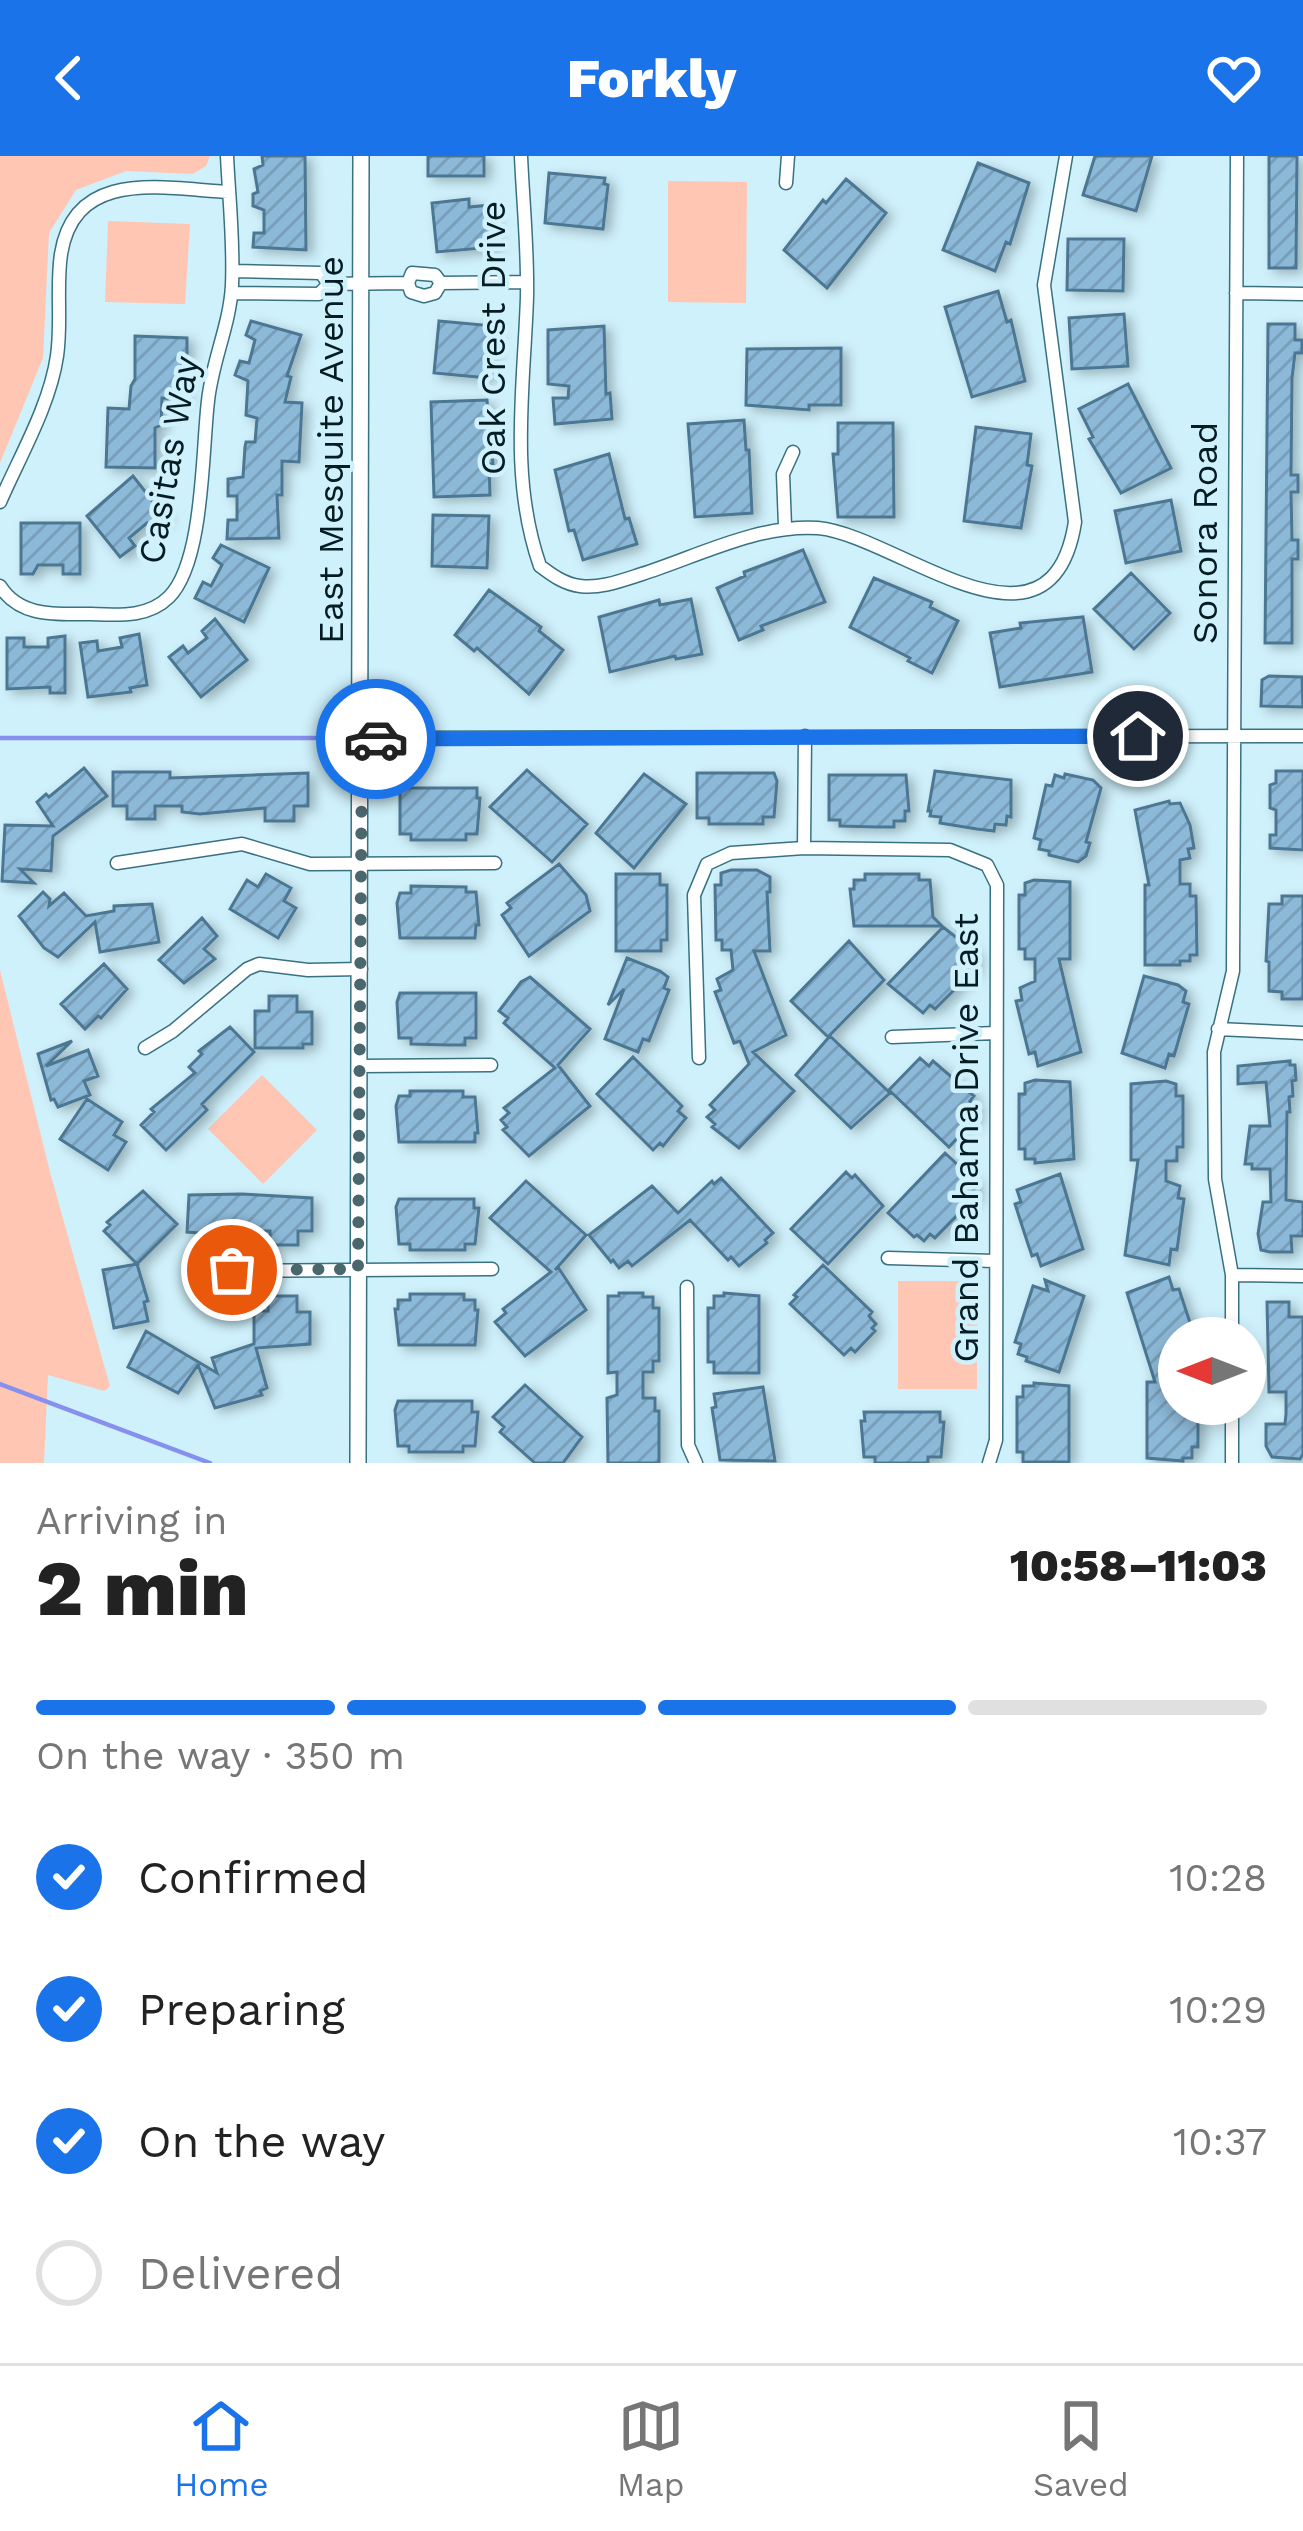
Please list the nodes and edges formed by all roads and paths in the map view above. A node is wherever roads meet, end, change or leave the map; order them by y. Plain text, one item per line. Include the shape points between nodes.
1 (226, 156) edge
2 (361, 156) edge
3 (520, 156) edge
4 (788, 156) edge
5 (1066, 156) edge
6 (1237, 156) edge
7 (786, 183) dead end
8 (229, 192) junction
9 (233, 271) junction
10 (526, 282) junction
11 (360, 283) junction
12 (408, 283) junction
13 (329, 284) junction
14 (441, 284) junction
15 (232, 293) junction
16 (1236, 293) junction
17 (1303, 294) edge
18 (793, 452) dead end
19 (0, 502) edge
20 (785, 526) junction
21 (0, 586) edge
22 (805, 736) junction
23 (1233, 736) junction
24 (1303, 736) edge
25 (362, 739) junction
26 (804, 848) junction
27 (117, 862) dead end
28 (495, 863) dead end
29 (361, 864) junction
30 (361, 969) junction
31 (1218, 1029) junction
32 (996, 1033) junction
33 (1303, 1033) edge
34 (892, 1036) dead end
35 (145, 1048) dead end
36 (699, 1058) dead end
37 (490, 1065) dead end
38 (359, 1066) junction
39 (888, 1258) dead end
40 (995, 1261) junction
41 (358, 1269) junction
42 (492, 1269) dead end
43 (1232, 1275) junction
44 (204, 1276) dead end
45 (1303, 1276) edge
46 (686, 1287) dead end
47 (1232, 1317) edge
48 (1232, 1425) edge
49 (358, 1463) edge
50 (696, 1463) edge
51 (989, 1463) edge
52 (1232, 1463) edge

1 - 8 street, Casitas Way
2 - 11 street, East Mesquite Avenue
3 - 10 street, Oak Crest Drive
4 - 7 street
5 - 20 street via 1044,286 1075,522 1070,552 1055,572 1035,587 994,595 826,529
6 - 16 street, Sonora Road
8 - 9 street, Casitas Way
8 - 19 street via 121,189 78,213 61,256 53,378
9 - 13 street via 321,273
9 - 15 street, Casitas Way
10 - 14 street
10 - 20 street, Oak Crest Drive via 518,451 540,566 575,586 592,586
11 - 12 street
11 - 13 street
11 - 25 street, East Mesquite Avenue
12 - 14 street via 424,296
12 - 14 street via 422,271
13 - 15 street via 319,294
15 - 21 street, Casitas Way via 208,401 200,499 171,596 131,615 43,614 24,609
16 - 17 street
16 - 23 street, Sonora Road
18 - 20 street via 783,474
22 - 23 street
22 - 25 street
22 - 26 street
23 - 24 street
23 - 31 street, Sonora Road via 1233,971
25 - 29 street, East Mesquite Avenue
26 - 32 street, Grand Bahama Drive East via 950,850 987,865 997,885
26 - 36 street, Grand Bahama Drive East via 731,853 700,877
27 - 29 street via 242,844 310,864
28 - 29 street
29 - 30 street, East Mesquite Avenue
30 - 35 street via 259,964
30 - 38 street, East Mesquite Avenue
31 - 33 street
31 - 43 street, Sonora Road via 1214,1179
32 - 34 street
32 - 40 street, Grand Bahama Drive East
37 - 38 street
38 - 41 street, East Mesquite Avenue
39 - 40 street
40 - 51 street, Grand Bahama Drive East via 996,1440
41 - 42 street
41 - 44 street
41 - 49 street, East Mesquite Avenue
43 - 45 street
43 - 47 street, Sonora Road
46 - 50 street via 688,1444
48 - 52 street

